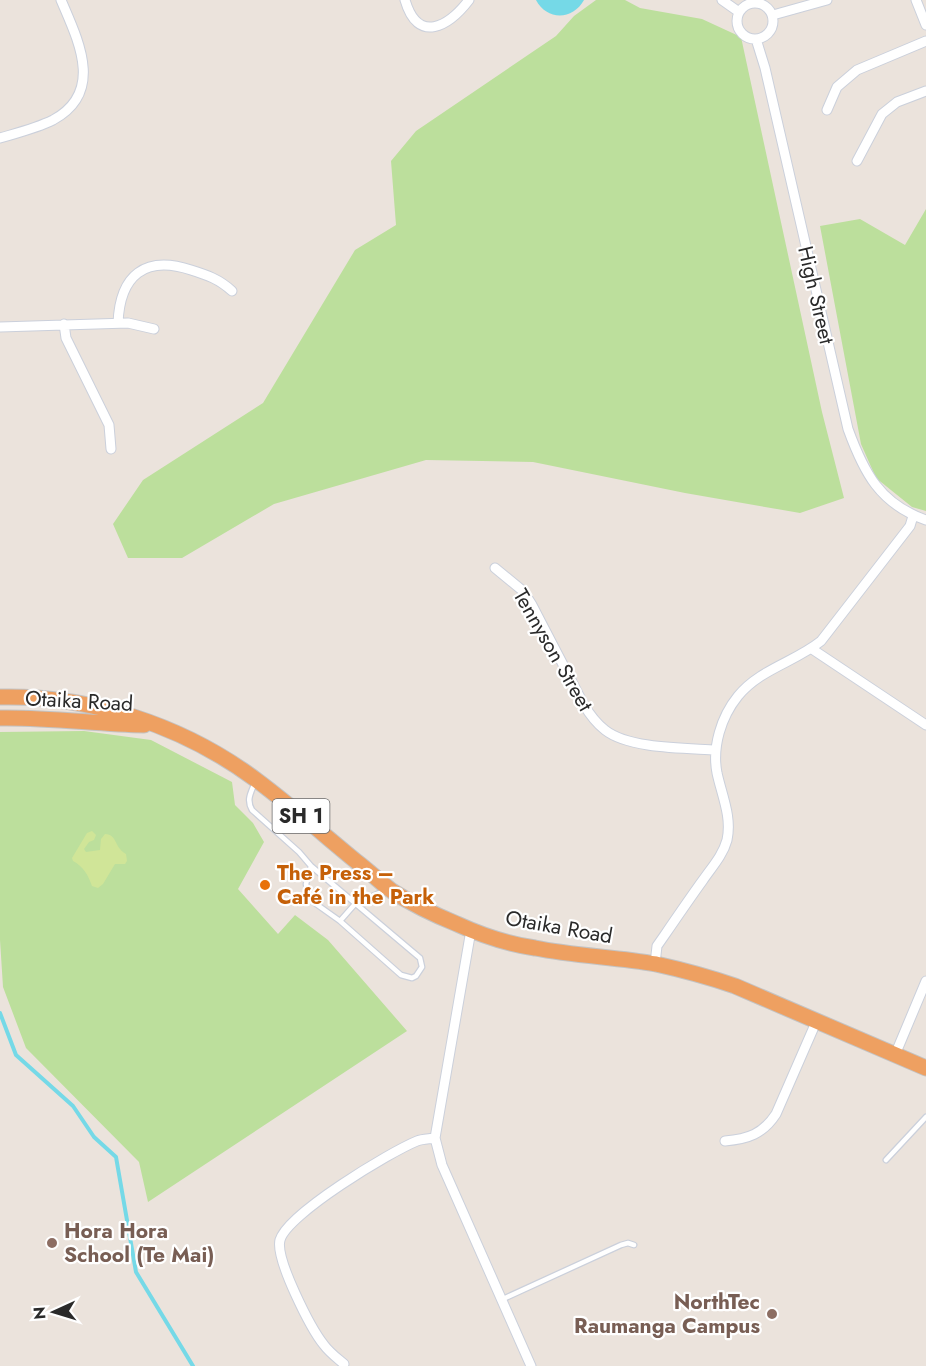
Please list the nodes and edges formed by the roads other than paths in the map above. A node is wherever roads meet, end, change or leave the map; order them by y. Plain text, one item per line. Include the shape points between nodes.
1 (61, 0) edge
2 (405, 0) edge
3 (469, 0) edge
4 (722, 0) edge
5 (824, 0) edge
6 (916, 0) edge
7 (739, 12) junction
8 (772, 15) junction
9 (926, 24) edge
10 (756, 39) junction
11 (926, 41) edge
12 (926, 91) edge
13 (827, 110) dead end
14 (0, 138) edge
15 (857, 161) dead end
16 (232, 291) dead end
17 (118, 323) junction
18 (64, 324) junction
19 (0, 327) edge
20 (154, 329) dead end
21 (111, 449) dead end
22 (913, 516) junction
23 (926, 520) edge
24 (495, 568) dead end
25 (812, 649) junction
26 (0, 697) edge
27 (0, 718) edge
28 (926, 725) edge
29 (156, 726) junction
30 (716, 750) junction
31 (256, 780) junction
32 (311, 866) junction
33 (390, 889) junction
34 (355, 904) junction
35 (340, 921) junction
36 (471, 930) junction
37 (655, 964) junction
38 (926, 981) edge
39 (817, 1020) junction
40 (895, 1055) junction
41 (926, 1068) edge
42 (926, 1117) edge
43 (435, 1138) junction
44 (725, 1141) dead end
45 (886, 1160) dead end
46 (634, 1245) dead end
47 (502, 1300) junction
48 (344, 1364) dead end
49 (531, 1366) edge

1 - 14 street via 83,57 80,89 61,115
2 - 3 street via 416,21 432,27 447,23
4 - 7 street
5 - 8 street
6 - 9 street
7 - 8 street via 746,4 757,2 767,6
7 - 10 street via 736,23 741,33
8 - 10 street via 768,34
10 - 22 street, High Street via 848,429 872,481 891,502
11 - 13 street via 857,70 837,87
12 - 15 street via 897,102 882,114
16 - 17 street via 211,276 176,265 153,266 138,273 124,290
17 - 18 street
17 - 20 street
18 - 19 street
18 - 21 street via 70,346 109,425
22 - 23 street, High Street
22 - 25 street via 835,624
24 - 30 street, Tennyson Street via 528,598 584,705 606,732 635,742
25 - 28 street
25 - 30 street via 760,676 744,690 721,726
26 - 29 highway, Otaika Road / SH 1 via 94,706
27 - 29 highway, Otaika Road / SH 1
29 - 31 highway, Otaika Road / SH 1 via 219,755
30 - 37 street via 729,822 725,847 657,946
31 - 32 lane via 248,802 252,810
31 - 33 highway, Otaika Road / SH 1
32 - 34 lane
32 - 35 lane via 306,884 309,899
33 - 34 lane
33 - 36 highway, Otaika Road / SH 1
34 - 35 lane
34 - 35 lane via 420,958 420,973 412,978 401,975
36 - 37 highway, Otaika Road / SH 1 via 534,948
36 - 43 street
37 - 39 highway, Otaika Road / SH 1 via 735,986
38 - 40 street
39 - 40 highway, Otaika Road / SH 1
39 - 44 street via 769,1125 744,1139
40 - 41 highway, Otaika Road / SH 1
42 - 45 lane
43 - 47 street via 442,1165
43 - 48 street via 418,1140 339,1186 291,1224 280,1239 280,1256 307,1318 324,1346
46 - 47 lane via 621,1245
47 - 49 street

